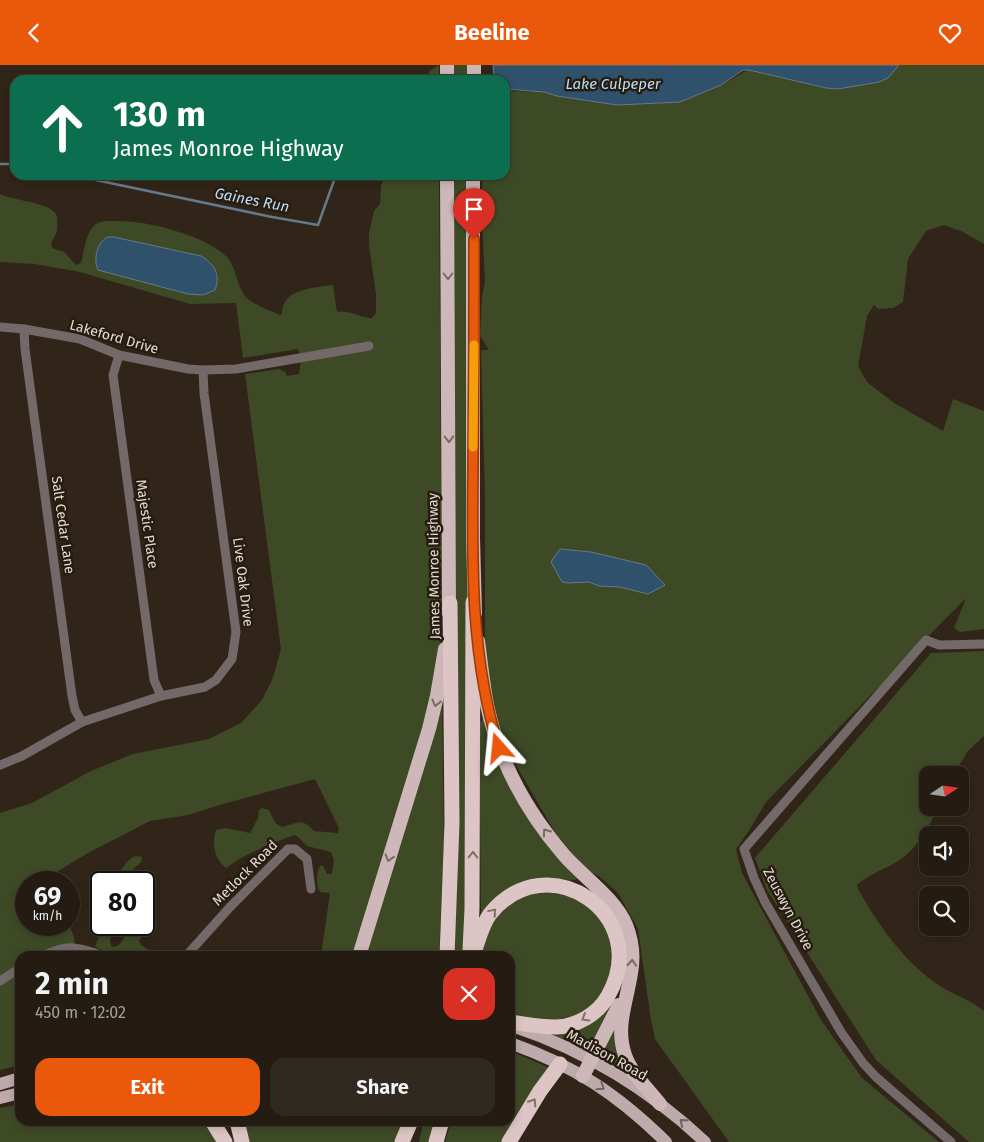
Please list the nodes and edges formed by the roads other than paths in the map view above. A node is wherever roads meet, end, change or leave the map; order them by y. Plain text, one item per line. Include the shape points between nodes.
1 (447, 180) edge
2 (473, 180) edge
3 (0, 327) edge
4 (24, 329) junction
5 (369, 346) dead end
6 (119, 355) junction
7 (203, 370) junction
8 (473, 602) junction
9 (450, 603) junction
10 (984, 644) edge
11 (161, 696) junction
12 (82, 722) junction
13 (0, 765) edge
14 (311, 889) dead end
15 (54, 951) edge
16 (86, 951) edge
17 (190, 951) edge
18 (361, 951) edge
19 (447, 951) edge
20 (469, 951) edge
21 (475, 951) edge
22 (15, 972) edge
23 (0, 981) edge
24 (628, 987) junction
25 (515, 1023) edge
26 (515, 1028) edge
27 (515, 1045) edge
28 (590, 1059) junction
29 (560, 1063) junction
30 (583, 1076) junction
31 (15, 1080) edge
32 (0, 1084) edge
33 (15, 1094) edge
34 (0, 1098) edge
35 (660, 1104) junction
36 (215, 1126) edge
37 (238, 1126) edge
38 (409, 1126) edge
39 (417, 1126) edge
40 (441, 1126) edge
41 (225, 1142) edge
42 (242, 1142) edge
43 (402, 1142) edge
44 (413, 1142) edge
45 (436, 1142) edge
46 (509, 1142) edge
47 (666, 1142) edge
48 (705, 1142) edge
49 (951, 1142) edge

1 -> 9 highway, James Monroe Highway
2 - 8 highway
3 - 4 street, Lakeford Drive
4 - 6 street, Lakeford Drive via 80,339
4 - 12 street, Salt Cedar Lane via 72,697
5 - 7 street, Lakeford Drive via 236,369
6 - 7 street, Lakeford Drive
6 - 11 street, Majestic Place via 113,375 154,680
7 - 11 street, Live Oak Drive via 236,632 235,646 232,659 216,680 205,687
20 -> 8 highway via 473,882
24 -> 8 highway via 632,955 625,922 534,817 499,748 484,687
9 -> 18 highway via 444,666 429,729
9 - 19 highway, James Monroe Highway via 452,823
10 - 49 street, Zeuswyn Drive via 940,645 926,640 744,849 766,902 849,1044 876,1077
11 - 12 street, Live Oak Drive
12 - 13 street, Live Oak Drive via 22,757
14 - 17 street, Metlock Road via 307,859 296,849 288,849
15 - 16 street via 71,947
21 -> 25 highway via 489,916 507,899 528,889 549,885 569,887 588,898 611,922 620,948 619,973 597,1011 577,1022 556,1027
22 - 23 street
24 - 28 highway
24 - 35 highway via 621,1022 623,1051 631,1067
26 - 28 main road, Madison Road
27 - 29 main road
28 - 30 highway
28 - 35 main road, Madison Road
29 - 30 main road
46 -> 29 highway
30 -> 47 main road via 639,1115
31 - 32 main road
33 - 34 main road
48 -> 35 main road, Madison Road
36 - 41 highway
37 - 42 highway
38 - 43 highway
39 - 44 highway
40 - 45 highway

